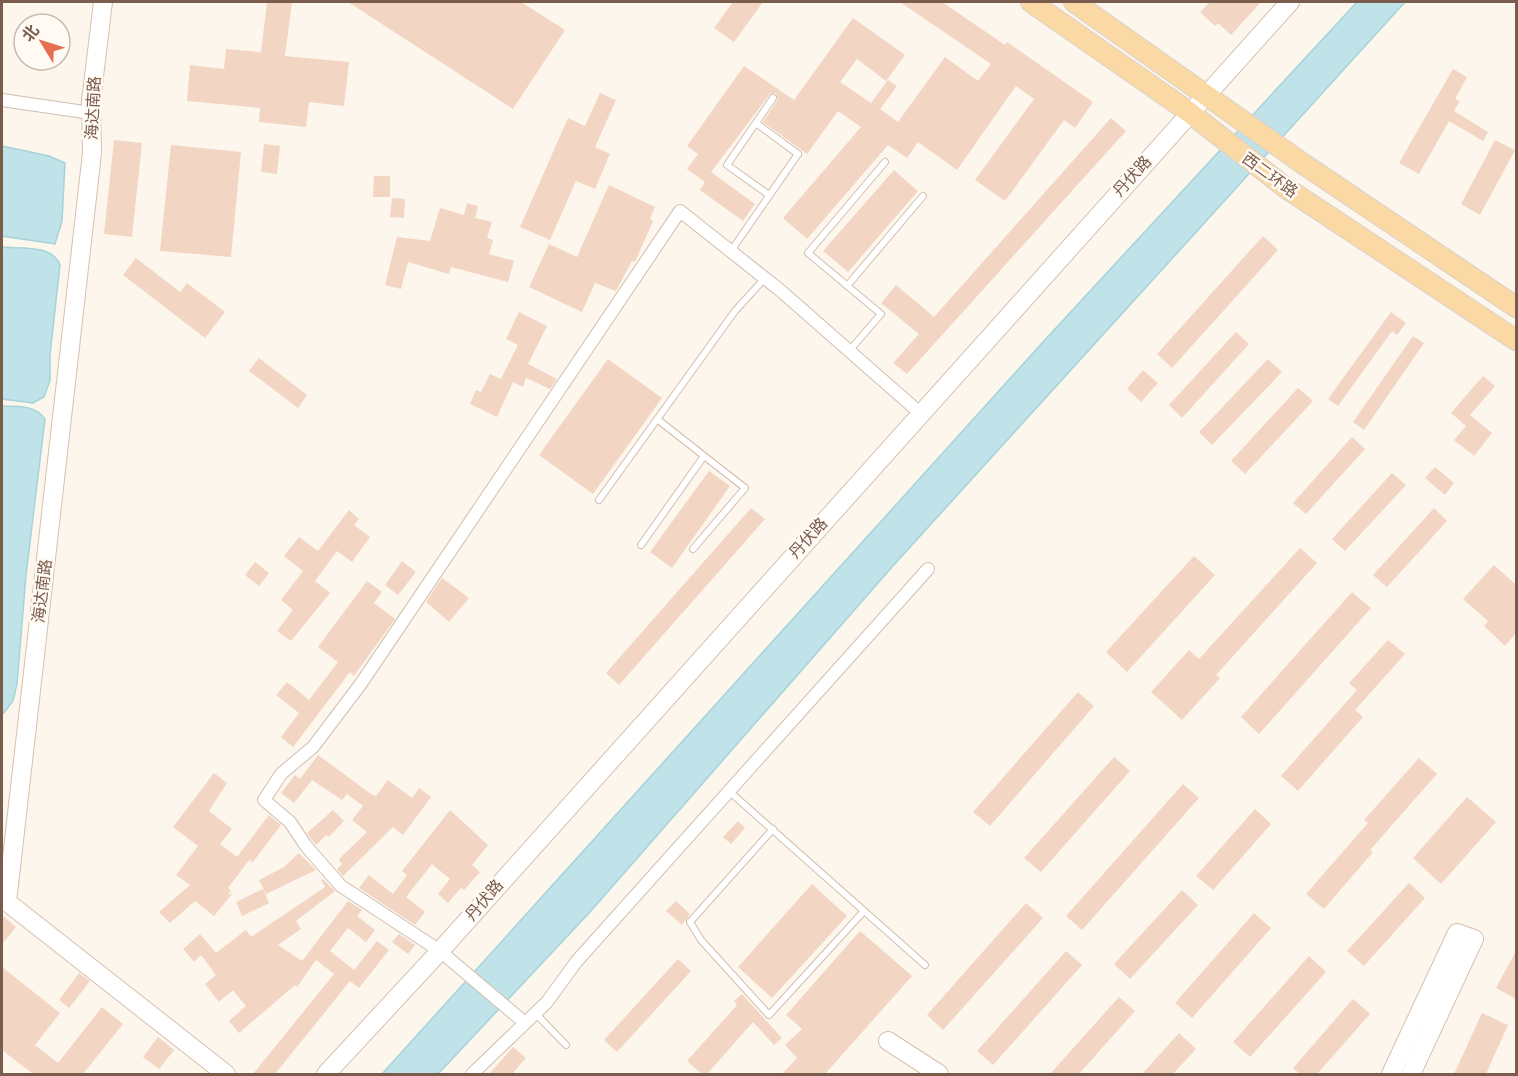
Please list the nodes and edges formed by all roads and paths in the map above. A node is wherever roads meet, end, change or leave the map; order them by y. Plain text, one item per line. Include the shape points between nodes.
1 (103, 2) edge
2 (1031, 2) edge
3 (1074, 2) edge
4 (1290, 2) edge
5 (1206, 93) junction
6 (773, 98) dead end
7 (2, 100) edge
8 (1189, 112) junction
9 (91, 113) junction
10 (756, 123) junction
11 (885, 162) dead end
12 (769, 195) junction
13 (923, 195) dead end
14 (731, 251) junction
15 (765, 278) junction
16 (847, 286) junction
17 (1516, 307) edge
18 (1516, 340) edge
19 (849, 351) junction
20 (920, 413) junction
21 (657, 418) junction
22 (704, 456) junction
23 (599, 500) dead end
24 (641, 545) dead end
25 (693, 549) dead end
26 (928, 569) dead end
27 (730, 792) junction
28 (772, 829) junction
29 (864, 911) junction
30 (440, 951) junction
31 (925, 965) dead end
32 (535, 1013) junction
33 (520, 1019) junction
34 (888, 1041) dead end
35 (566, 1045) dead end
36 (226, 1074) edge
37 (326, 1074) edge
38 (472, 1074) edge
39 (939, 1074) edge
40 (1391, 1074) edge
41 (1411, 1074) edge

1 - 9 main road, 海达南路
2 - 8 main road, 西二环路
3 - 5 main road, 西二环路
4 - 5 main road, 丹伏路
5 - 8 main road, 丹伏路
5 - 17 main road, 西二环路 via 1302,163
6 - 10 lane
7 - 9 street
8 - 18 main road, 西二环路 via 1286,188
8 - 20 main road, 丹伏路
9 - 36 main road, 海达南路 via 92,153 6,902
10 - 12 lane via 798,154
10 - 12 lane via 727,165
11 - 16 lane via 808,253
12 - 14 lane
13 - 16 lane
14 - 15 street
14 - 30 street via 681,211 360,685 313,747 281,774 264,800 290,822 341,886
15 - 19 street
15 - 21 lane via 735,311
16 - 19 lane via 881,314
19 - 20 street
20 - 30 main road, 丹伏路
21 - 22 lane
21 - 23 lane
22 - 24 lane
22 - 25 lane via 745,488
26 - 27 street
27 - 28 lane
27 - 32 street
28 - 29 lane
28 - 29 lane via 690,922 701,940 770,1015
29 - 31 lane
30 - 33 street
30 - 37 main road, 丹伏路
32 - 33 street
32 - 35 lane
33 - 38 street
34 - 39 main road
40 - 41 main road via 1457,933 1474,939

